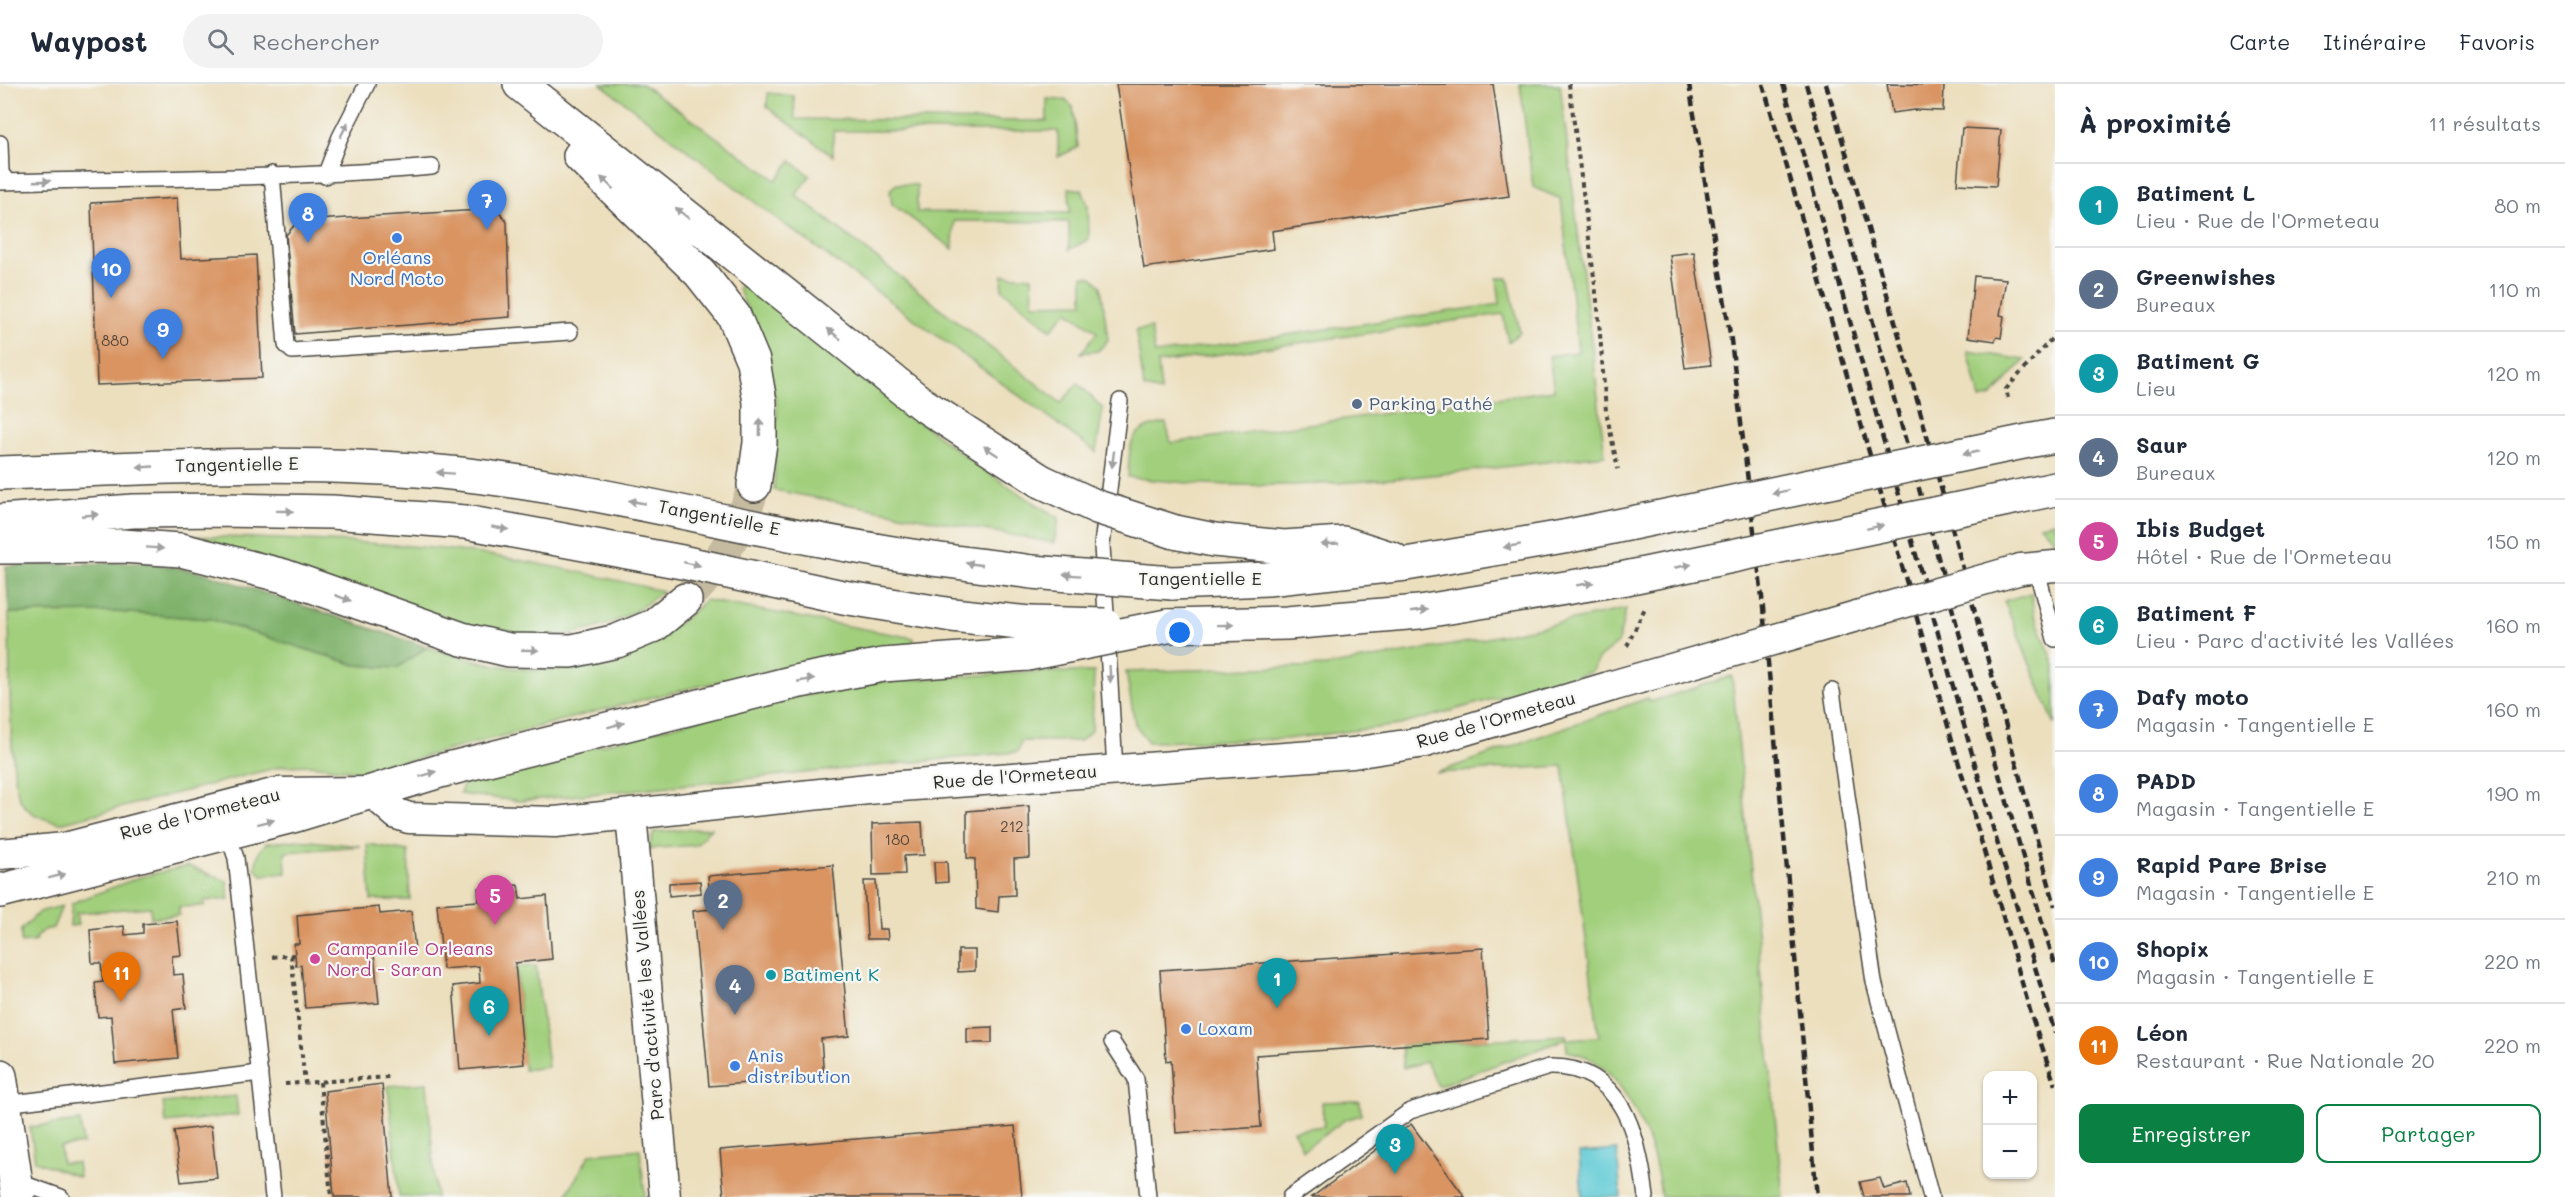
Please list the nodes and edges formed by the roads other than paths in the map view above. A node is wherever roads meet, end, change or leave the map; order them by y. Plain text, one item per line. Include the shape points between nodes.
1 (367, 84) edge
2 (506, 84) edge
3 (520, 84) edge
4 (0, 143) edge
5 (432, 167) dead end
6 (272, 174) junction
7 (325, 176) junction
8 (4, 182) edge
9 (570, 332) dead end
10 (1120, 401) dead end
11 (2042, 439) edge
12 (15, 472) edge
13 (754, 485) tunnel mouth
14 (2055, 489) edge
15 (0, 520) edge
16 (33, 533) junction
17 (0, 547) edge
18 (1406, 564) junction
19 (2038, 567) edge
20 (685, 600) tunnel mouth
21 (1028, 639) junction
22 (2055, 639) edge
23 (1832, 691) dead end
24 (1115, 770) junction
25 (372, 792) junction
26 (631, 814) junction
27 (224, 819) junction
28 (0, 854) edge
29 (0, 891) edge
30 (1112, 1042) dead end
31 (261, 1079) junction
32 (2, 1090) edge
33 (17, 1189) edge
34 (61, 1197) edge
35 (273, 1197) edge
36 (665, 1197) edge
37 (1148, 1197) edge
38 (1290, 1197) edge
39 (1646, 1197) edge
40 (1930, 1197) edge

7 -> 1 lane
13 -> 2 main road via 760,402 753,361 734,316 700,273
18 -> 3 main road, bridge via 1343,543 1284,547 1175,532 1097,507 1041,481 922,405
4 - 8 lane
5 - 7 lane
6 - 7 lane
8 -> 6 lane
6 - 9 lane via 286,345 292,351
10 -> 24 lane via 1102,545
11 -> 18 main road, Tangentielle E, bridge via 1569,536
18 -> 12 main road, Tangentielle E, bridge via 1268,579 1172,583 1032,572 881,551 582,491 460,474 336,465 196,465
21 -> 14 main road, bridge via 1167,626 1287,623 1636,589
15 - 16 main road
16 - 17 main road
16 -> 20 main road via 181,550 284,576 462,639 509,650 572,651 617,641 653,626
16 -> 21 main road via 133,511 332,512 465,522 952,615
19 - 22 lane
19 - 24 street, Rue de l'Ormeteau, bridge via 1425,742 1353,753
25 -> 21 main road via 451,768 795,682
23 - 40 lane via 1874,982
24 - 26 street, Rue de l'Ormeteau via 887,787
25 - 26 street, Rue de l'Ormeteau via 397,814 421,819 555,822
25 - 27 main road
26 - 36 street, Parc d'activité les Vallées
27 - 28 street, Rue de l'Ormeteau via 65,848
29 -> 27 main road
27 - 31 lane via 236,858
30 - 37 lane via 1136,1079
31 - 32 lane
31 - 35 lane
32 - 33 main road
33 - 34 lane
38 - 39 lane via 1410,1111 1549,1067 1568,1066 1595,1077 1625,1112 1642,1158

